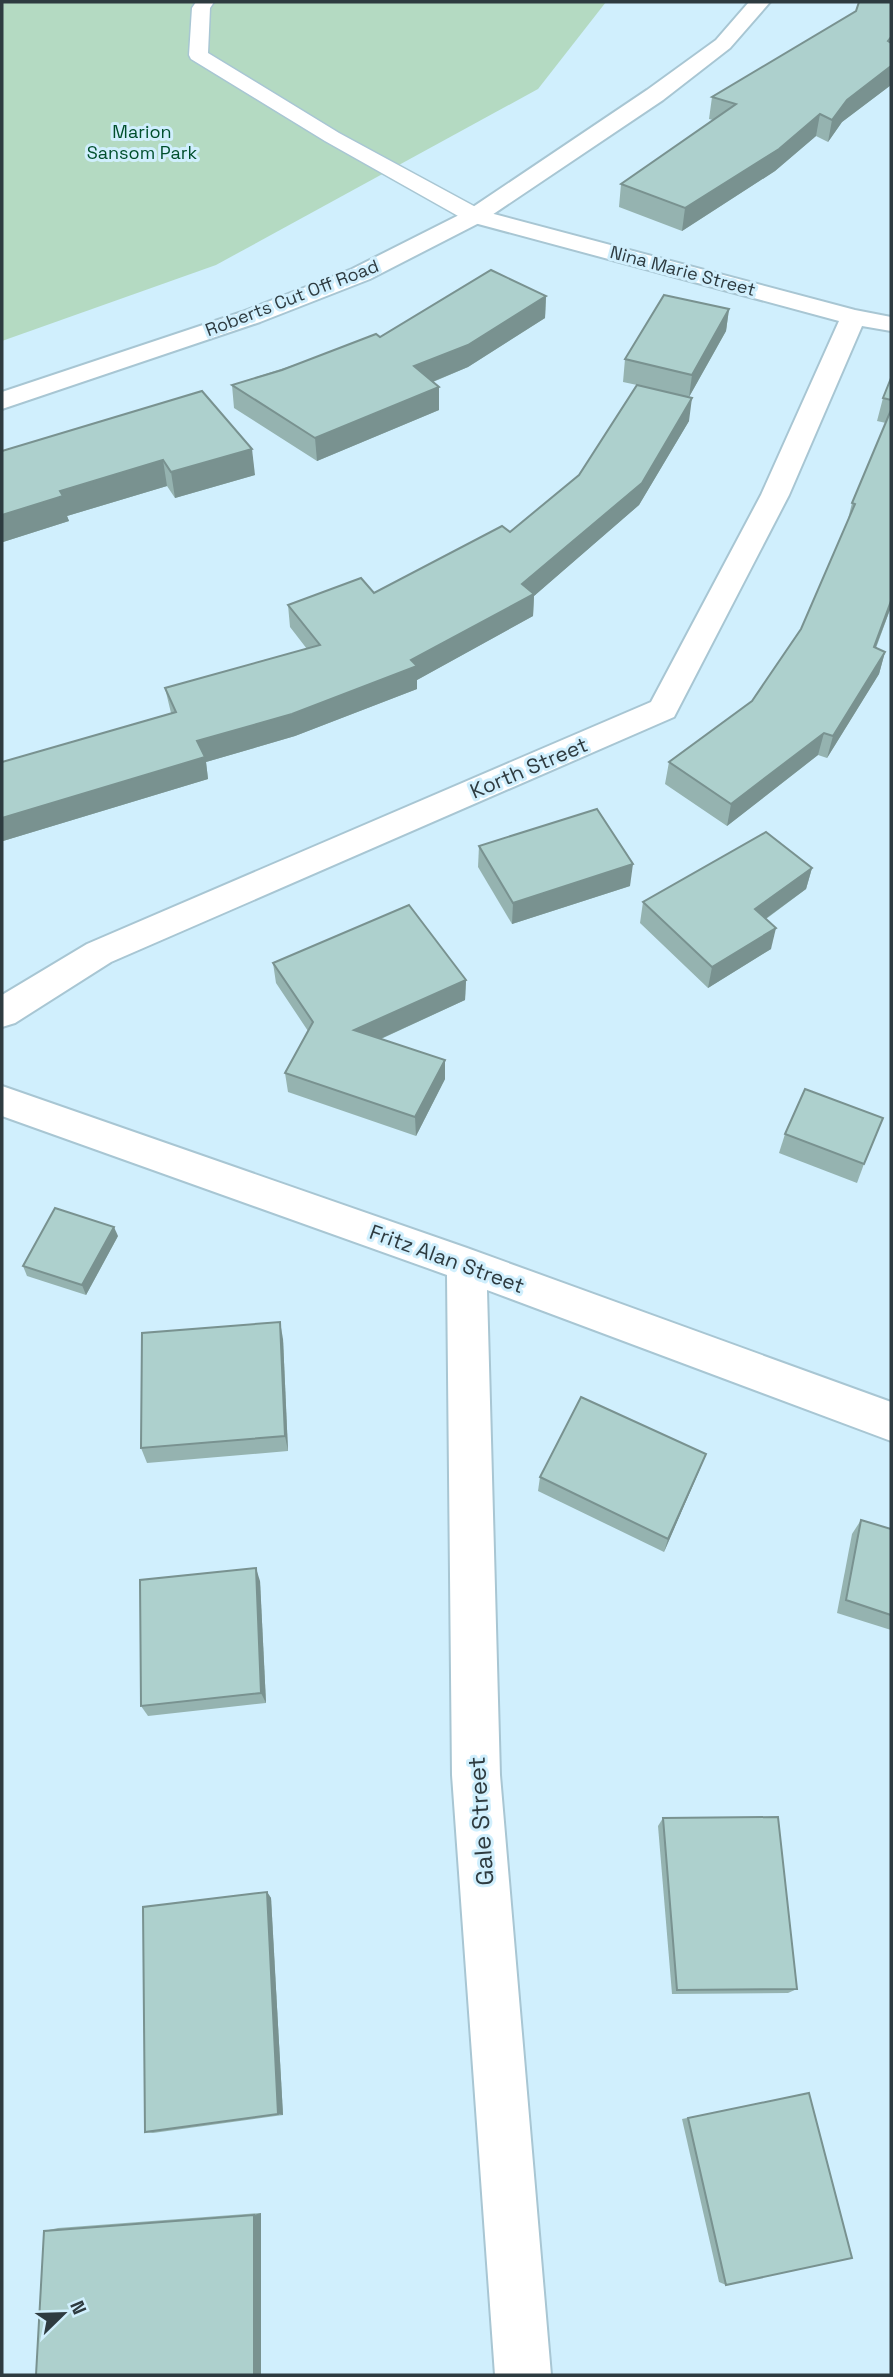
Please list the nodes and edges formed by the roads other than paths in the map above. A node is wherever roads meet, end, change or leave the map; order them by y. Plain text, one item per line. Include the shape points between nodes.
1 (205, 2) edge
2 (760, 2) edge
3 (475, 216) junction
4 (853, 317) junction
5 (891, 324) edge
6 (2, 401) edge
7 (2, 1013) edge
8 (2, 1101) edge
9 (467, 1265) junction
10 (891, 1421) edge
11 (523, 2375) edge

1 - 3 lane via 198,55 332,137
2 - 3 street, Roberts Cut Off Road via 723,44 665,88
3 - 4 street, Nina Marie Street
3 - 6 street, Roberts Cut Off Road via 361,274 251,317
4 - 5 street, Nina Marie Street
4 - 7 street, Korth Street via 775,495 663,709 99,953
8 - 9 street, Fritz Alan Street
9 - 10 street, Fritz Alan Street
9 - 11 street, Gale Street via 477,1775

